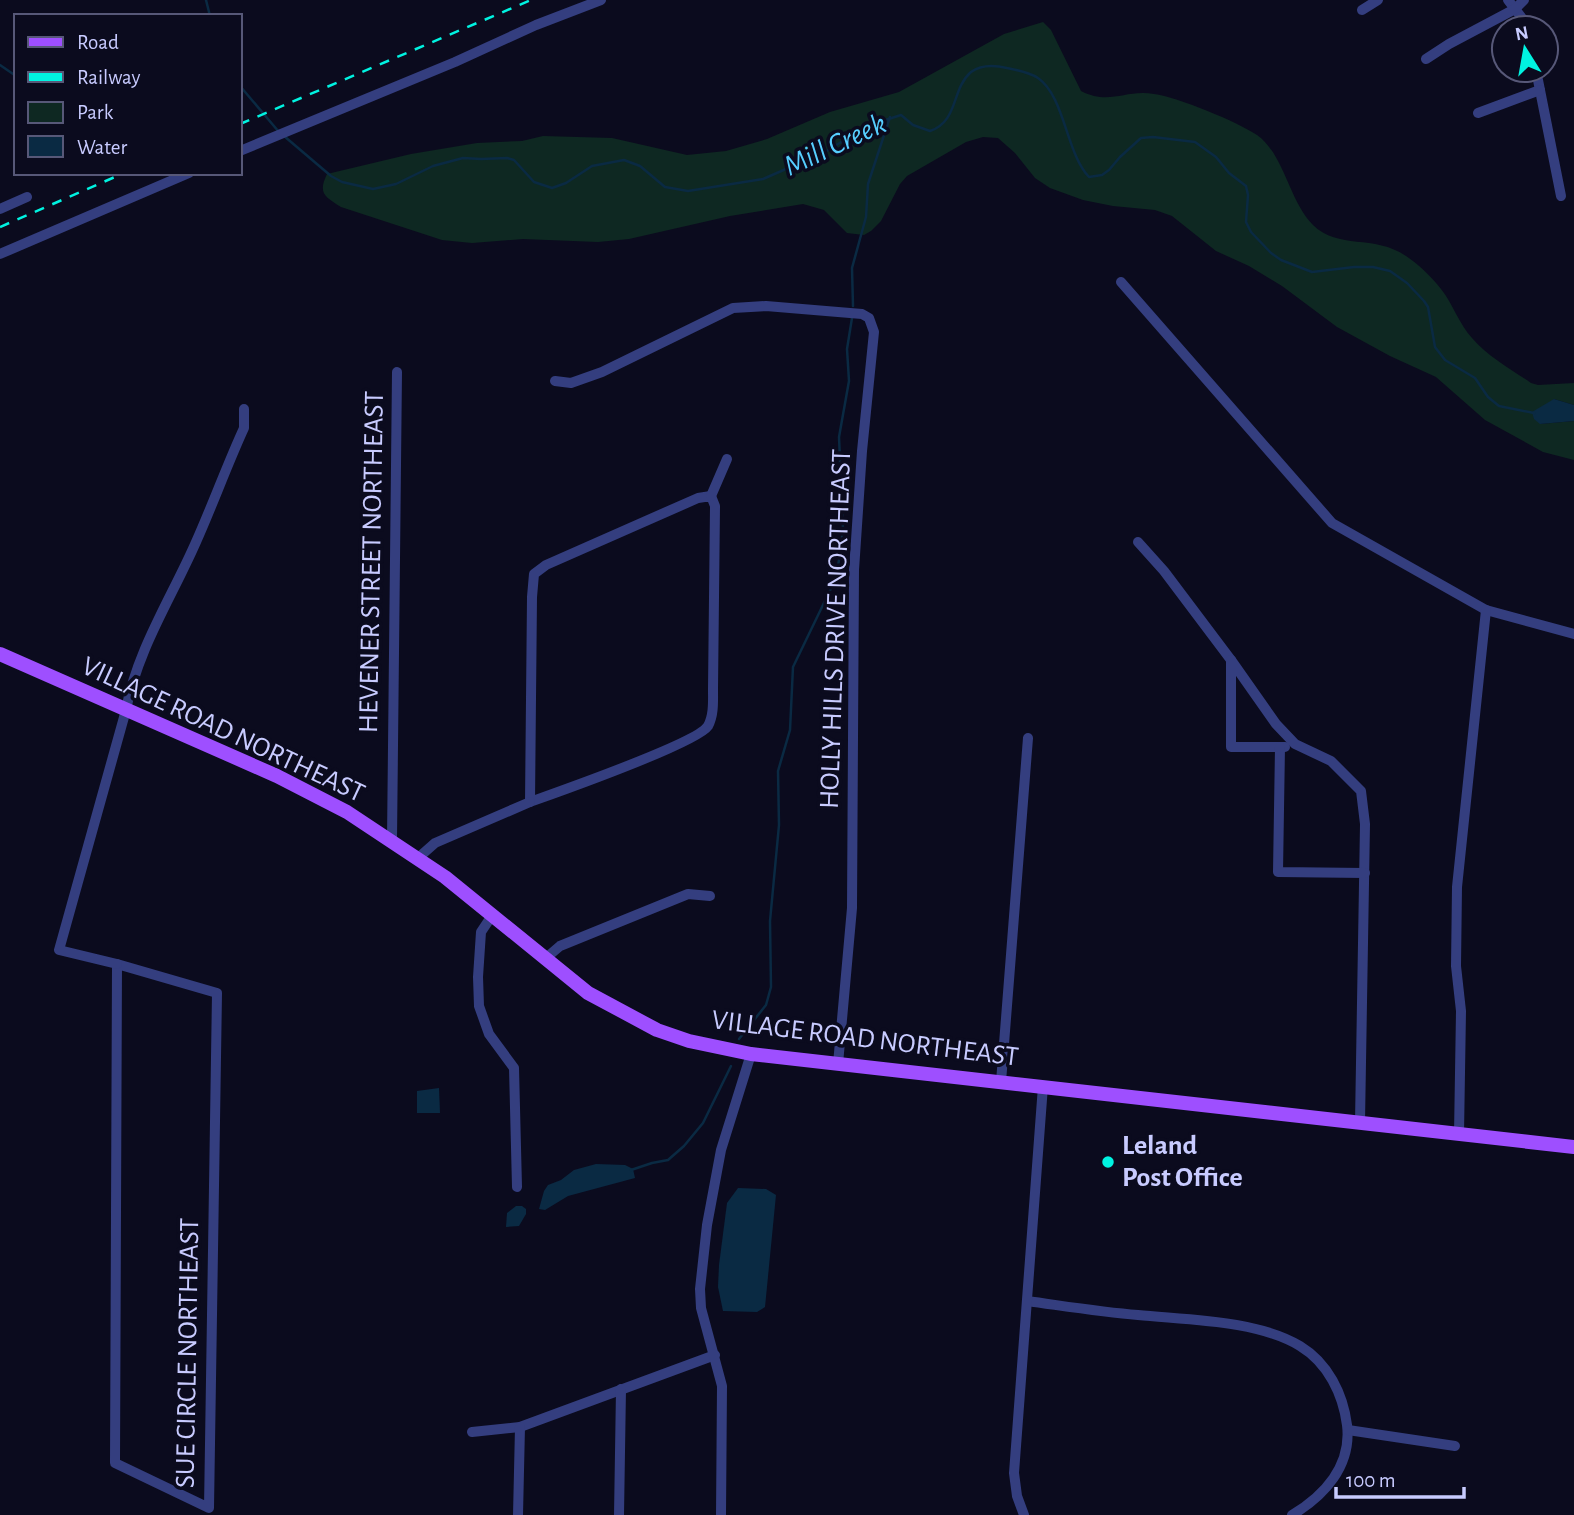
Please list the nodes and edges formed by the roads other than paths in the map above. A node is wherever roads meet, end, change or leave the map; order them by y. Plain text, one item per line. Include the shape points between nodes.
1 (601, 0) edge
2 (1378, 0) edge
3 (1524, 0) edge
4 (1511, 4) edge
5 (1362, 10) dead end
6 (1426, 59) dead end
7 (1538, 84) edge
8 (1539, 90) junction
9 (1478, 113) dead end
10 (242, 150) edge
11 (183, 175) edge
12 (1561, 196) dead end
13 (27, 197) dead end
14 (0, 209) edge
15 (0, 254) edge
16 (1121, 282) dead end
17 (397, 372) dead end
18 (555, 381) dead end
19 (244, 409) dead end
20 (727, 459) dead end
21 (711, 496) junction
22 (1138, 542) dead end
23 (1486, 610) junction
24 (1574, 634) edge
25 (0, 654) edge
26 (1231, 660) junction
27 (126, 710) junction
28 (1028, 738) dead end
29 (1280, 747) junction
30 (1301, 747) junction
31 (530, 802) junction
32 (392, 840) junction
33 (418, 858) junction
34 (1365, 873) junction
35 (710, 896) dead end
36 (493, 914) junction
37 (546, 958) junction
38 (117, 964) junction
39 (751, 1054) junction
40 (838, 1064) junction
41 (1000, 1083) junction
42 (1043, 1086) junction
43 (1360, 1122) junction
44 (1460, 1133) junction
45 (1574, 1147) edge
46 (517, 1187) dead end
47 (1027, 1301) junction
48 (715, 1355) junction
49 (621, 1389) junction
50 (520, 1427) junction
51 (1348, 1430) junction
52 (472, 1432) dead end
53 (1455, 1446) dead end
54 (517, 1515) edge
55 (619, 1515) edge
56 (721, 1515) edge
57 (1024, 1515) edge
58 (1292, 1515) edge

1 - 10 street
2 - 5 street
3 - 4 street
4 - 6 street
7 - 8 street
8 - 9 street
8 - 12 street
11 - 15 street
13 - 14 street
16 - 23 street via 1332,523
17 - 32 street, HEVENER STREET NORTHEAST
18 - 40 street, HOLLY HILLS DRIVE NORTHEAST via 571,383 602,372 733,308 766,306 869,318 874,332 855,570 852,908
19 - 27 street via 244,428 197,541 141,656
20 - 21 street
21 - 31 street via 534,574
21 - 31 street via 715,506 713,689 712,715 706,728 678,744
22 - 26 street
23 - 24 street
23 - 44 street via 1457,887
25 - 27 main road, VILLAGE ROAD NORTHEAST
26 - 29 street via 1231,747
26 - 30 street via 1276,724
27 - 32 main road, VILLAGE ROAD NORTHEAST via 277,776
27 - 38 street, SUE CIRCLE NORTHEAST via 59,950
28 - 41 street
29 - 30 street
29 - 34 street via 1278,872
30 - 34 street via 1331,761 1361,791
31 - 33 street via 435,843
32 - 33 main road, VILLAGE ROAD NORTHEAST
33 - 36 main road, VILLAGE ROAD NORTHEAST
34 - 43 street
35 - 37 street via 688,894 560,946
36 - 37 main road, VILLAGE ROAD NORTHEAST
36 - 46 street via 481,932 479,1006 489,1034 514,1068
37 - 39 main road, VILLAGE ROAD NORTHEAST via 588,993 657,1030
38 - 38 street, SUE CIRCLE NORTHEAST via 217,993 209,1508 115,1463
39 - 40 main road, VILLAGE ROAD NORTHEAST
39 - 48 street via 724,1139 704,1248 700,1299
40 - 41 main road, VILLAGE ROAD NORTHEAST
41 - 42 main road, VILLAGE ROAD NORTHEAST
42 - 43 main road, VILLAGE ROAD NORTHEAST
42 - 47 street
43 - 44 main road, VILLAGE ROAD NORTHEAST
44 - 45 main road, VILLAGE ROAD NORTHEAST
47 - 51 street via 1223,1324 1283,1338 1301,1346 1328,1372 1341,1396
47 - 57 street via 1014,1473
48 - 49 street
48 - 56 street via 722,1386
49 - 50 street
49 - 55 street
50 - 52 street
50 - 54 street
51 - 53 street
51 - 58 street via 1338,1473 1312,1504

